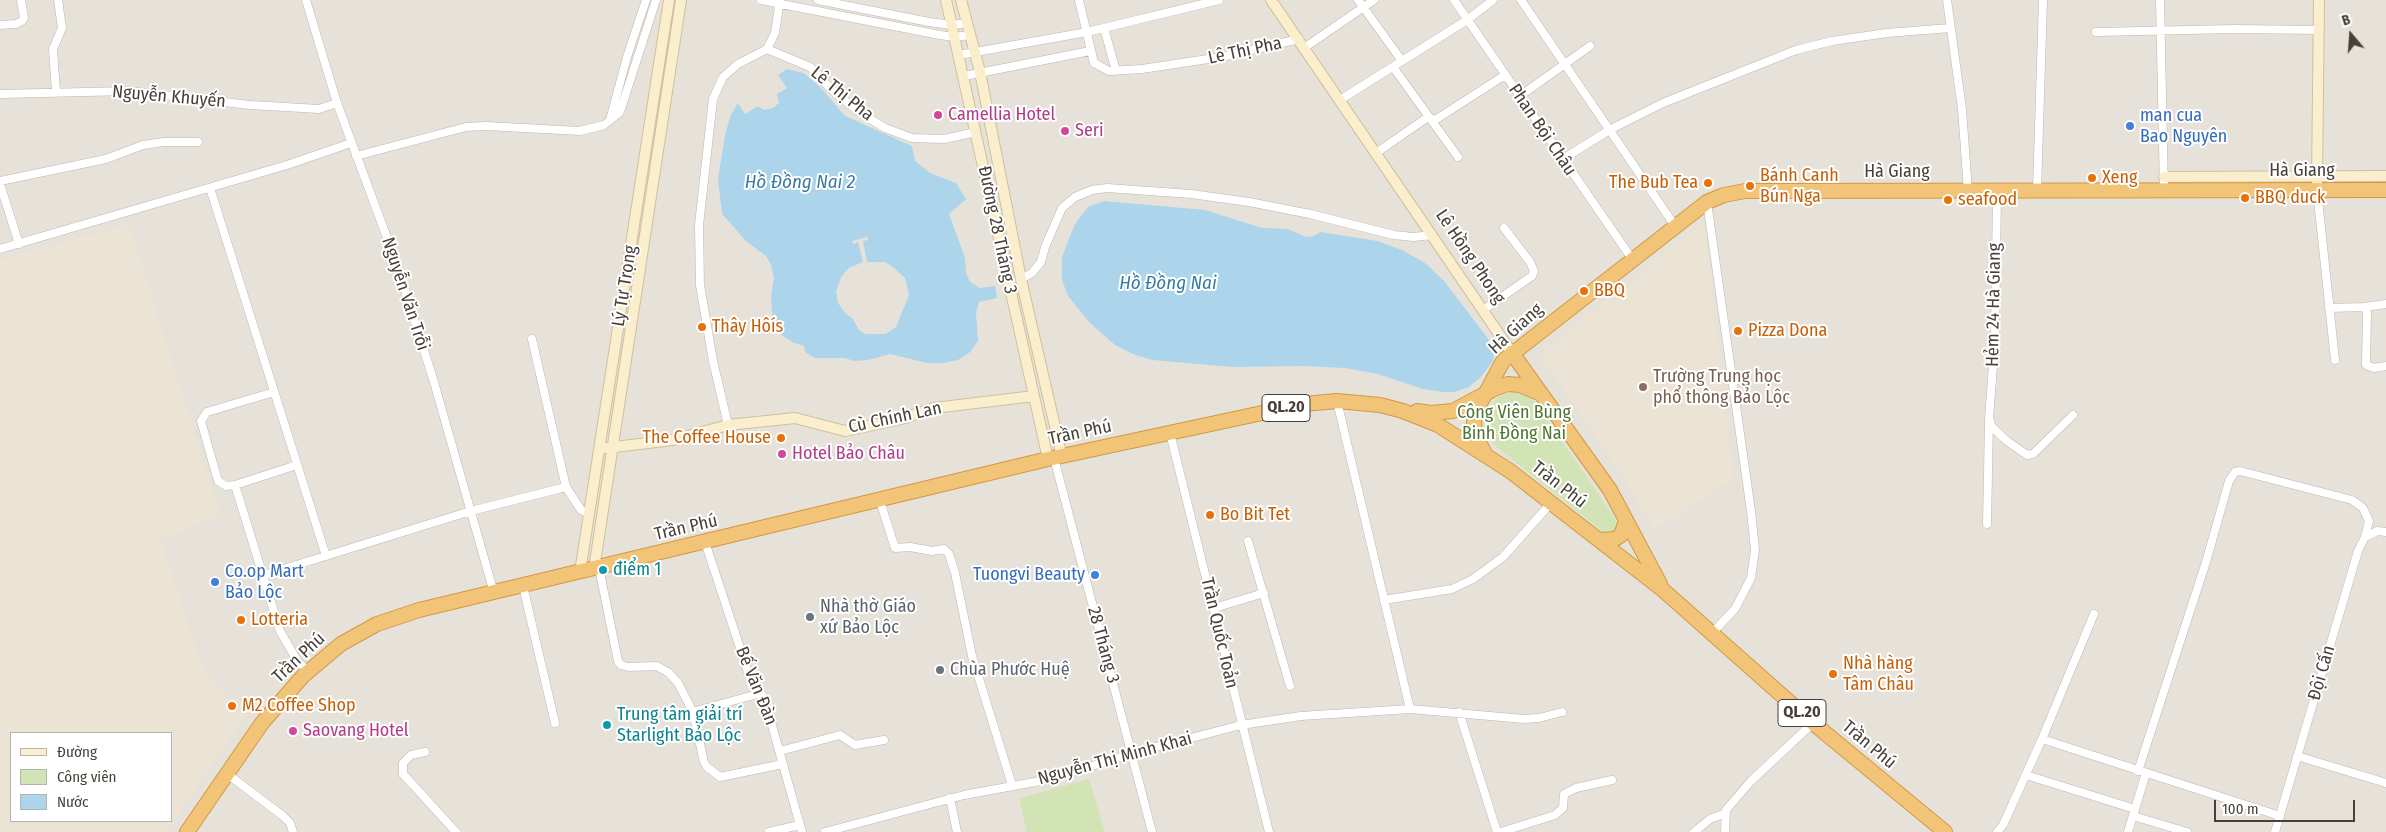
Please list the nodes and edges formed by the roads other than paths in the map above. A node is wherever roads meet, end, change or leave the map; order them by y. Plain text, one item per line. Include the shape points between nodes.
1 (21, 0) edge
2 (58, 0) edge
3 (306, 0) edge
4 (646, 0) edge
5 (656, 0) edge
6 (669, 0) edge
7 (681, 0) edge
8 (761, 0) edge
9 (818, 0) edge
10 (946, 0) edge
11 (961, 0) edge
12 (1079, 0) edge
13 (1219, 0) edge
14 (1271, 0) edge
15 (1358, 0) edge
16 (1374, 0) edge
17 (1454, 0) edge
18 (1493, 0) edge
19 (1521, 0) edge
20 (1947, 0) edge
21 (2043, 0) edge
22 (2160, 0) edge
23 (2319, 0) edge
24 (779, 2) edge
25 (1363, 7) junction
26 (1467, 20) junction
27 (967, 23) junction
28 (0, 25) edge
29 (952, 25) junction
30 (1104, 28) junction
31 (1950, 28) junction
32 (2319, 30) junction
33 (1087, 32) junction
34 (2096, 32) dead end
35 (2162, 32) junction
36 (970, 35) junction
37 (954, 37) junction
38 (1302, 44) junction
39 (1590, 46) dead end
40 (767, 49) junction
41 (1090, 51) junction
42 (975, 52) junction
43 (959, 55) junction
44 (1402, 61) junction
45 (1566, 64) junction
46 (1393, 67) junction
47 (1116, 71) junction
48 (980, 72) junction
49 (1505, 74) junction
50 (964, 76) junction
51 (56, 92) junction
52 (0, 94) edge
53 (1520, 96) junction
54 (1340, 100) junction
55 (337, 103) junction
56 (1428, 118) junction
57 (610, 120) junction
58 (1611, 129) junction
59 (976, 132) junction
60 (198, 142) dead end
61 (351, 143) junction
62 (1376, 153) junction
63 (356, 156) junction
64 (1458, 157) dead end
65 (1563, 159) junction
66 (1000, 175) junction
67 (2386, 176) edge
68 (985, 179) junction
69 (0, 183) edge
70 (2317, 183) junction
71 (2164, 184) junction
72 (210, 188) junction
73 (2386, 190) edge
74 (1968, 191) junction
75 (1997, 191) junction
76 (2037, 191) junction
77 (1707, 202) junction
78 (1675, 226) junction
79 (1504, 228) dead end
80 (1432, 235) junction
81 (19, 244) junction
82 (0, 249) edge
83 (1632, 259) junction
84 (1021, 279) junction
85 (2386, 304) edge
86 (2365, 307) junction
87 (2329, 308) junction
88 (1483, 310) junction
89 (532, 339) dead end
90 (1512, 353) junction
91 (2335, 360) dead end
92 (2386, 366) edge
93 (274, 392) junction
94 (1484, 394) junction
95 (1541, 395) junction
96 (1034, 396) junction
97 (1337, 401) junction
98 (1403, 411) junction
99 (2073, 415) dead end
100 (1990, 419) junction
101 (728, 425) junction
102 (1170, 433) junction
103 (600, 447) junction
104 (611, 449) junction
105 (1485, 454) junction
106 (1054, 458) junction
107 (297, 465) junction
108 (235, 485) junction
109 (566, 487) junction
110 (880, 501) junction
111 (1551, 503) junction
112 (471, 511) junction
113 (589, 514) junction
114 (1626, 520) junction
115 (1987, 524) dead end
116 (2386, 532) edge
117 (2365, 537) junction
118 (1600, 540) junction
119 (1248, 541) dead end
120 (705, 542) junction
121 (326, 556) junction
122 (591, 570) junction
123 (264, 574) junction
124 (523, 586) junction
125 (1663, 590) junction
126 (494, 593) junction
127 (1264, 593) junction
128 (1384, 600) junction
129 (1214, 608) junction
130 (2094, 614) dead end
131 (1712, 633) junction
132 (309, 671) junction
133 (1290, 686) dead end
134 (761, 692) junction
135 (1410, 709) junction
136 (693, 712) junction
137 (1459, 712) junction
138 (1562, 712) dead end
139 (555, 723) dead end
140 (1813, 723) junction
141 (1241, 725) junction
142 (2042, 739) junction
143 (884, 740) dead end
144 (780, 751) junction
145 (425, 752) dead end
146 (1132, 753) junction
147 (2297, 756) junction
148 (784, 764) junction
149 (2142, 772) junction
150 (226, 773) junction
151 (2026, 775) junction
152 (1612, 780) dead end
153 (2386, 783) edge
154 (1012, 785) junction
155 (950, 798) junction
156 (1726, 813) junction
157 (2134, 813) junction
158 (2280, 816) junction
159 (801, 829) edge
160 (187, 832) edge
161 (293, 832) edge
162 (456, 832) edge
163 (769, 832) edge
164 (825, 832) edge
165 (957, 832) edge
166 (1152, 832) edge
167 (1269, 832) edge
168 (1499, 832) edge
169 (1694, 832) edge
170 (1725, 832) edge
171 (1945, 832) edge
172 (1997, 832) edge
173 (2128, 832) edge
174 (2187, 832) edge
175 (2275, 832) edge

1 - 28 street via 22,21
2 - 51 street via 62,28 53,49
3 - 55 street, Nguyễn Văn Trỗi
4 - 57 street
5 - 57 street via 621,109
6 - 103 street, Lý Tự Trọng
7 - 104 street, Lý Tự Trọng
8 - 24 street
9 - 29 street
10 - 29 street, Đường 28 Tháng 3
11 - 27 street, Đường 28 Tháng 3
12 - 33 street
13 - 30 street
14 - 38 street, Lê Hồng Phong
15 - 25 street
16 - 25 street
17 - 26 street, Phan Bội Châu
18 - 26 street
19 - 45 street
20 - 31 street
21 - 76 street
22 - 35 street
23 - 32 street
24 - 37 street
24 - 40 street via 775,33
25 - 38 street
25 - 44 street
26 - 44 street
26 - 49 street, Phan Bội Châu
27 - 29 street
27 - 36 street, Đường 28 Tháng 3
29 - 37 street, Đường 28 Tháng 3
30 - 33 street
30 - 47 street
31 - 58 street via 1887,33 1796,50 1663,103
31 - 74 street via 1962,109
32 - 35 street
32 - 70 street
33 - 41 street
33 - 42 street
34 - 35 street
35 - 71 street
36 - 37 street
36 - 42 street, Đường 28 Tháng 3
37 - 43 street, Đường 28 Tháng 3
38 - 47 street, Lê Thị Pha
38 - 54 street, Lê Hồng Phong
39 - 45 street
40 - 59 street, Lê Thị Pha via 810,67 834,92 886,128 912,138 944,139
40 - 101 street via 738,64 723,77 713,99 699,225 700,286
41 - 47 street via 1094,63 1100,68
41 - 48 street
42 - 43 street
42 - 48 street, Đường 28 Tháng 3
43 - 50 street, Đường 28 Tháng 3
44 - 46 street
45 - 53 street
45 - 58 street
46 - 54 street
46 - 56 street
48 - 50 street
48 - 66 street, Đường 28 Tháng 3
49 - 53 street, Phan Bội Châu
49 - 56 street via 1435,120
50 - 59 street, Đường 28 Tháng 3
51 - 52 street, Nguyễn Khuyến
51 - 55 street, Nguyễn Khuyến via 129,90 250,105 319,109
53 - 65 street, Phan Bội Châu
54 - 62 street, Lê Hồng Phong
55 - 61 street, Nguyễn Văn Trỗi
56 - 62 street
56 - 64 street
57 - 63 street via 599,127 580,131 466,127
58 - 65 street
58 - 78 street
59 - 68 street, Đường 28 Tháng 3
60 - 69 street via 143,145 106,159
61 - 63 street, Nguyễn Văn Trỗi
61 - 72 street
62 - 80 street, Lê Hồng Phong
63 - 112 street, Nguyễn Văn Trỗi via 399,272
65 - 83 street, Phan Bội Châu
66 - 68 street
66 - 84 street, Đường 28 Tháng 3
67 - 70 street, Hà Giang
68 - 96 street, Đường 28 Tháng 3
69 - 81 street
70 - 71 highway, Hà Giang
70 - 73 highway, Hà Giang
70 - 87 street
71 - 76 highway, Hà Giang
72 - 81 street
72 - 93 street
74 - 75 highway, Hà Giang
74 - 77 highway, Hà Giang via 1745,191
75 - 76 highway, Hà Giang
75 - 100 street, Hẻm 24 Hà Giang via 1995,340
77 - 78 highway, Hà Giang
77 - 131 street via 1755,550 1751,578 1735,609
78 - 83 highway, Hà Giang
79 - 88 street via 1534,271 1532,276
80 - 84 street via 1394,235 1249,202 1107,188 1075,197 1062,208 1041,262 1032,273
80 - 88 street, Lê Hồng Phong
81 - 82 street
83 - 90 highway, Hà Giang
84 - 106 street, Đường 28 Tháng 3
85 - 86 street
86 - 87 street
86 - 92 street via 2366,365 2374,368
87 - 91 street
88 - 90 street, Lê Hồng Phong
89 - 109 street
90 - 94 highway, Hà Giang / QL.20 via 1503,361
90 - 95 highway, Lê Hồng Phong / QL.20
93 - 107 street
93 - 108 street via 207,412 201,421 218,481 226,486
94 - 95 highway, QL.20 via 1514,384 1532,388
94 - 98 highway, QL.20 via 1454,411
94 - 105 highway, Hà Giang / QL.20 via 1474,422 1475,434
95 - 114 highway, Lê Hồng Phong / QL.20 via 1610,490
96 - 101 street, Cù Chính Lan via 934,408 845,431 795,418
96 - 106 street, Đường 28 Tháng 3
97 - 98 highway, Trần Phú / QL.20
97 - 102 highway, Trần Phú / QL.20 via 1304,404
97 - 128 street
98 - 105 highway, Trần Phú / QL.20 via 1438,425
99 - 100 street via 2033,454 2027,455 1992,427
100 - 115 street, Hẻm 24 Hà Giang
101 - 104 street, Cù Chính Lan via 673,440
102 - 106 highway, Trần Phú / QL.20
102 - 129 street, Trần Quốc Toản
103 - 104 street, Cù Chính Lan
103 - 113 street, Lý Tự Trọng
104 - 122 street, Lý Tự Trọng
105 - 111 highway, Trần Phú / QL.20
106 - 110 highway, Trần Phú / QL.20
106 - 146 street, 28 Tháng 3
107 - 108 street
107 - 121 street
108 - 123 street
109 - 112 street
109 - 113 street via 581,510
110 - 120 highway, Trần Phú / QL.20
110 - 154 street via 895,548 944,549 949,554 972,656
111 - 118 highway, Trần Phú / QL.20
111 - 128 street via 1503,558 1473,579 1452,589
112 - 121 street
112 - 126 street, Nguyễn Văn Trỗi
113 - 122 street, Lý Tự Trọng
114 - 118 highway via 1621,535 1615,539
114 - 125 highway, Lê Hồng Phong / QL.20
116 - 117 street via 2378,531
117 - 147 street, Đội Cấn via 2358,551
117 - 149 street via 2369,521 2363,508 2352,500 2240,470 2235,472 2229,481
118 - 125 highway, Trần Phú / QL.20
119 - 127 street
120 - 122 highway, Trần Phú / QL.20
120 - 134 street, Bế Văn Đàn via 750,678
121 - 123 street
122 - 124 highway, Trần Phú / QL.20
122 - 136 street via 618,661 628,667 657,666 669,673
123 - 132 street via 286,645
124 - 126 highway, Trần Phú / QL.20
124 - 139 street
125 - 131 highway, Trần Phú / QL.20
126 - 132 highway, Trần Phú / QL.20 via 419,610 377,624 341,644
127 - 129 street
127 - 133 street
128 - 135 street
129 - 141 street, Trần Quốc Toản
130 - 142 street
131 - 140 highway, Trần Phú / QL.20
132 - 150 highway, Trần Phú / QL.20 via 262,723
134 - 136 street
134 - 144 street, Bế Văn Đàn
135 - 137 street, Nguyễn Thị Minh Khai
135 - 141 street, Nguyễn Thị Minh Khai via 1301,716
136 - 148 street via 704,762 717,776
137 - 138 street, Nguyễn Thị Minh Khai via 1524,719
137 - 168 street
140 - 156 street via 1751,781
140 - 171 highway, Trần Phú / QL.20
141 - 146 street, Nguyễn Thị Minh Khai
141 - 167 street, Trần Quốc Toản
142 - 149 street
142 - 151 street
143 - 144 street via 855,745 840,735
144 - 148 street, Bế Văn Đàn
145 - 162 street via 412,755 403,763 404,774
146 - 154 street, Nguyễn Thị Minh Khai via 1051,779
146 - 166 street, 28 Tháng 3
147 - 153 street
147 - 158 street, Đội Cấn
148 - 159 street, Bế Văn Đàn
149 - 157 street
149 - 158 street
150 - 160 highway, Trần Phú / QL.20
150 - 161 street via 283,816
151 - 157 street
151 - 172 street
152 - 168 street via 1564,794 1563,808 1555,815
154 - 155 street, Nguyễn Thị Minh Khai
155 - 164 street, Nguyễn Thị Minh Khai
155 - 165 street
156 - 169 street via 1710,819
156 - 170 street
157 - 173 street
157 - 174 street
158 - 175 street, Đội Cấn
159 - 163 street

